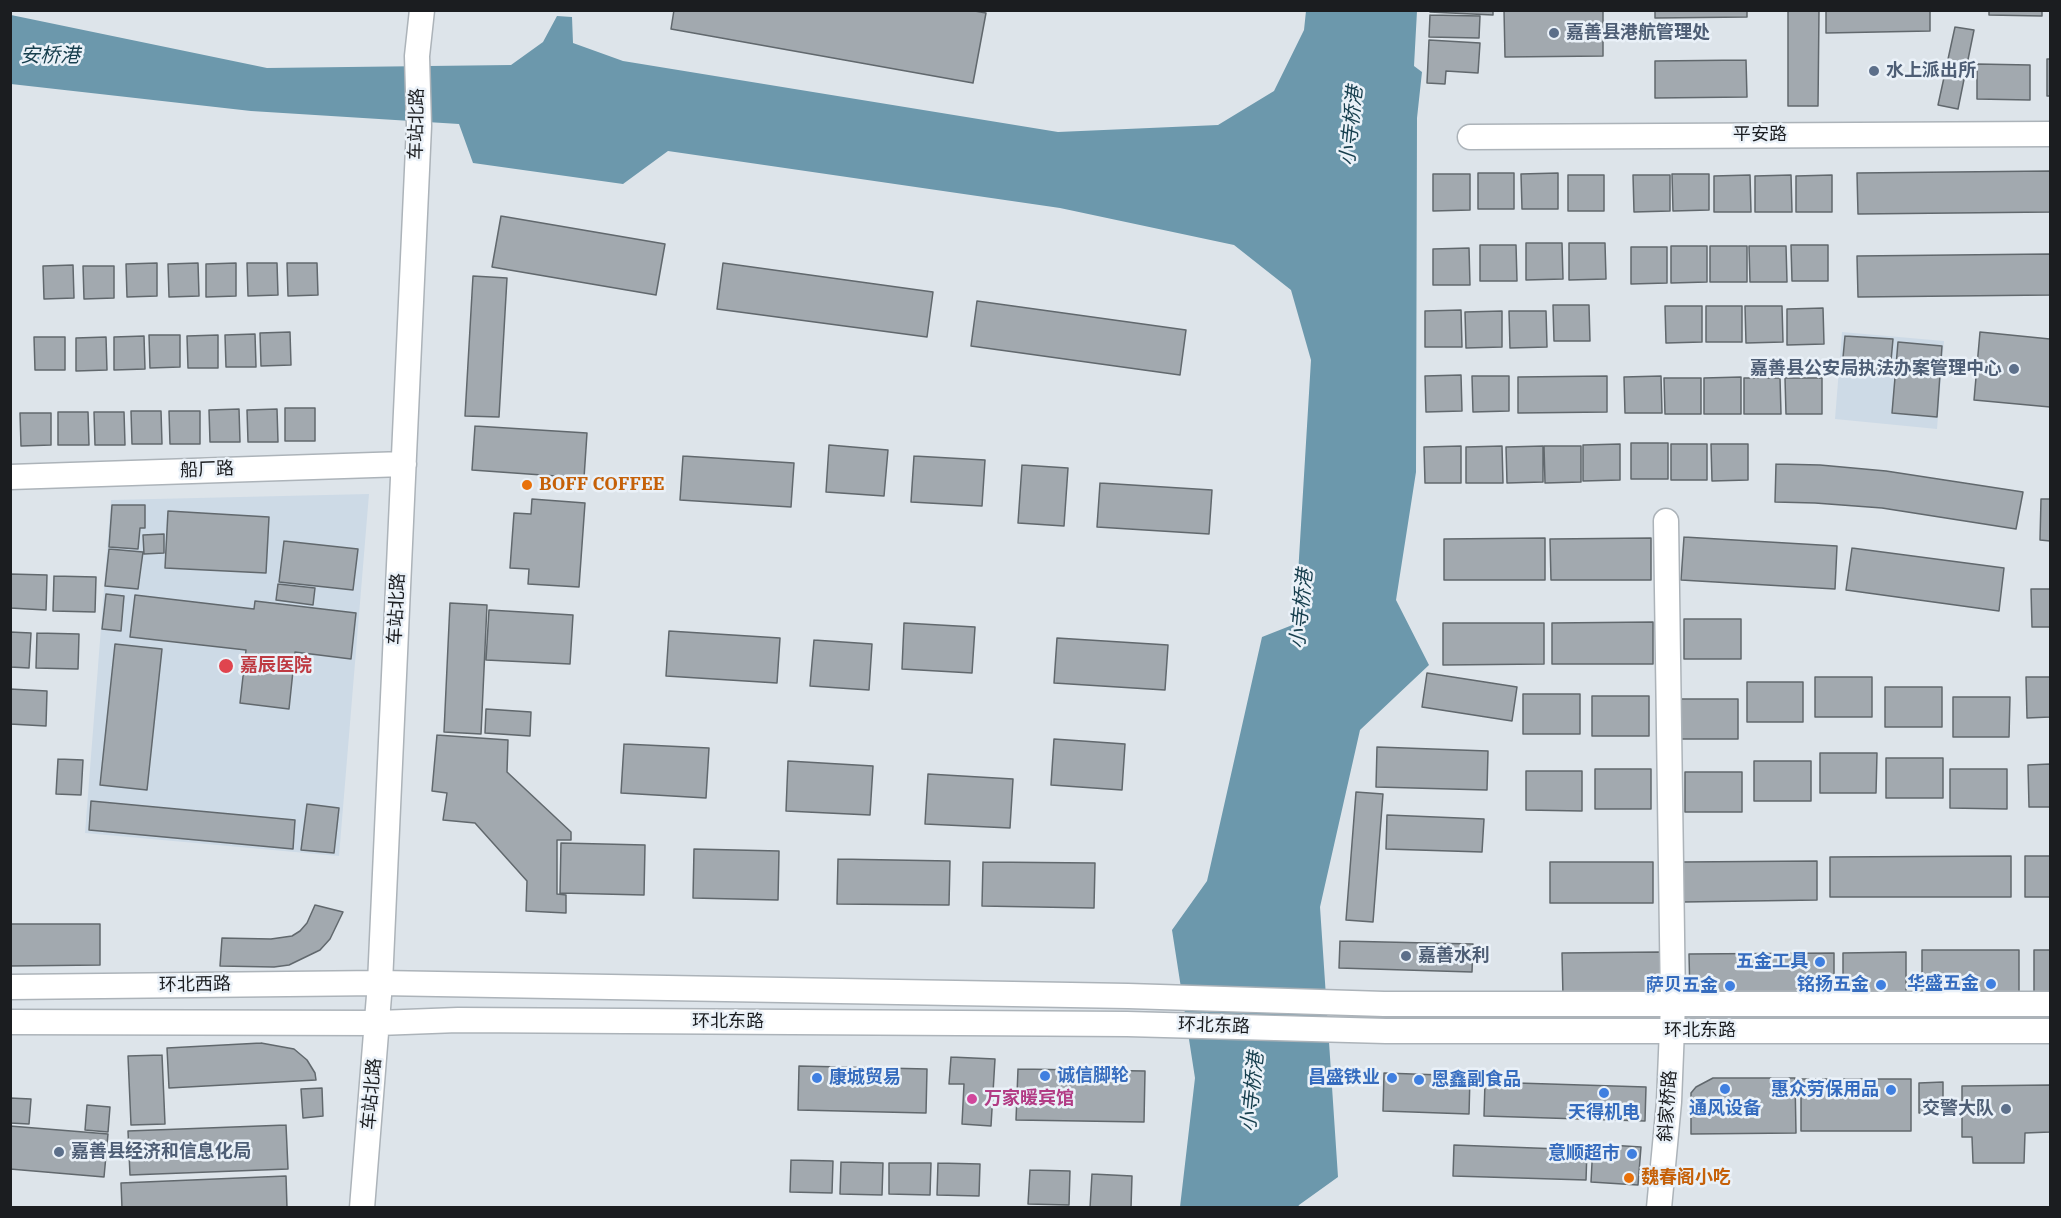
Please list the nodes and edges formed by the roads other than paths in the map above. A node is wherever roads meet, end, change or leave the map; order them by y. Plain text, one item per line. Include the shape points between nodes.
1 (422, 10) edge
2 (2050, 134) edge
3 (1470, 137) dead end
4 (404, 464) junction
5 (10, 477) edge
6 (1666, 521) dead end
7 (380, 983) junction
8 (10, 987) edge
9 (1673, 1004) junction
10 (2050, 1004) edge
11 (10, 1022) edge
12 (378, 1023) junction
13 (1672, 1031) junction
14 (2050, 1031) edge
15 (362, 1208) edge
16 (1659, 1208) edge

1 - 4 street, 车站北路 via 417,56 419,126
2 - 3 street, 平安路
4 - 5 street, 船厂路
4 - 7 street, 车站北路
6 - 9 street, 斜家桥路
7 - 8 street, 环北西路
7 - 9 street, 环北东路 via 1384,1004
7 - 12 street, 车站北路
9 - 10 street, 环北东路
9 - 13 street, 斜家桥路
11 - 12 street, 环北西路
12 - 13 street, 环北东路 via 481,1020
12 - 15 street, 车站北路
13 - 14 street, 环北东路
13 - 16 street, 斜家桥路 via 1670,1102

